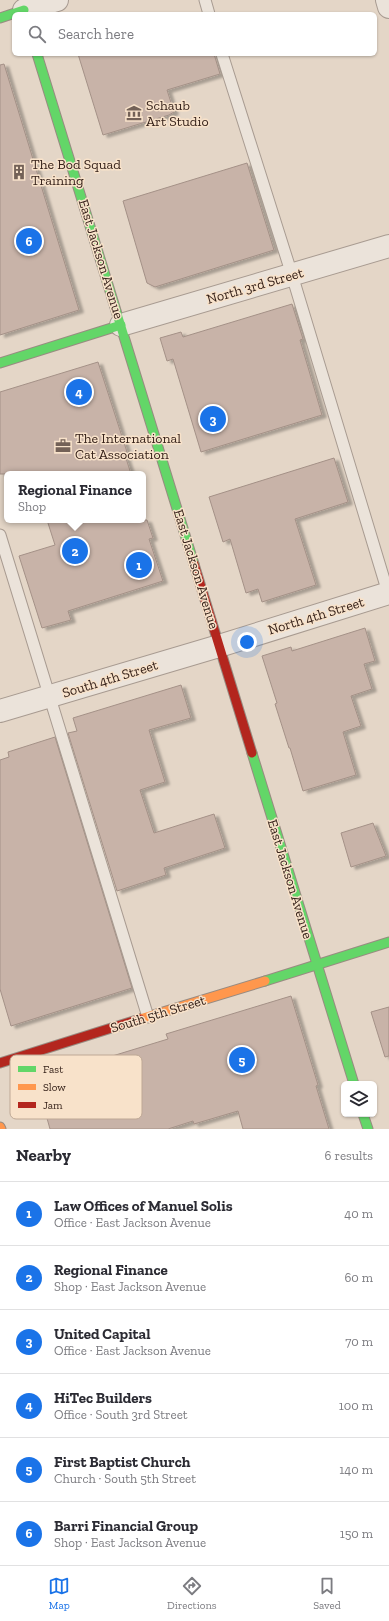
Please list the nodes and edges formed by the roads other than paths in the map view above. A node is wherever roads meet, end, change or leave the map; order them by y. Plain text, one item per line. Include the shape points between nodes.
1 (57, 0) edge
2 (205, 0) edge
3 (387, 0) edge
4 (389, 7) edge
5 (23, 8) edge
6 (14, 12) edge
7 (208, 12) edge
8 (12, 13) edge
9 (0, 18) edge
10 (38, 56) edge
11 (223, 56) edge
12 (389, 246) edge
13 (292, 275) junction
14 (121, 325) junction
15 (0, 363) edge
16 (0, 535) edge
17 (388, 595) edge
18 (219, 646) junction
19 (49, 696) junction
20 (0, 711) edge
21 (389, 942) edge
22 (317, 966) junction
23 (148, 1017) junction
24 (23, 1055) edge
25 (10, 1059) edge
26 (0, 1062) edge
27 (353, 1081) edge
28 (364, 1117) edge
29 (368, 1129) edge

1 - 5 street
2 - 7 lane
3 - 4 street
5 - 6 street
8 - 9 street
10 - 14 street, East Jackson Avenue
11 - 13 lane
12 - 13 street, North 3rd Street
13 - 14 street, North 3rd Street
13 - 17 lane
14 - 15 street
14 - 18 street, East Jackson Avenue
16 - 19 lane
17 - 18 street, North 4th Street
18 - 19 street, South 4th Street
18 - 22 street, East Jackson Avenue
19 - 20 street, South 4th Street
19 - 23 lane
21 - 22 street, South 5th Street
22 - 23 street, South 5th Street
22 - 27 street, East Jackson Avenue
23 - 24 street, South 5th Street
25 - 26 street, South 5th Street
28 - 29 street

